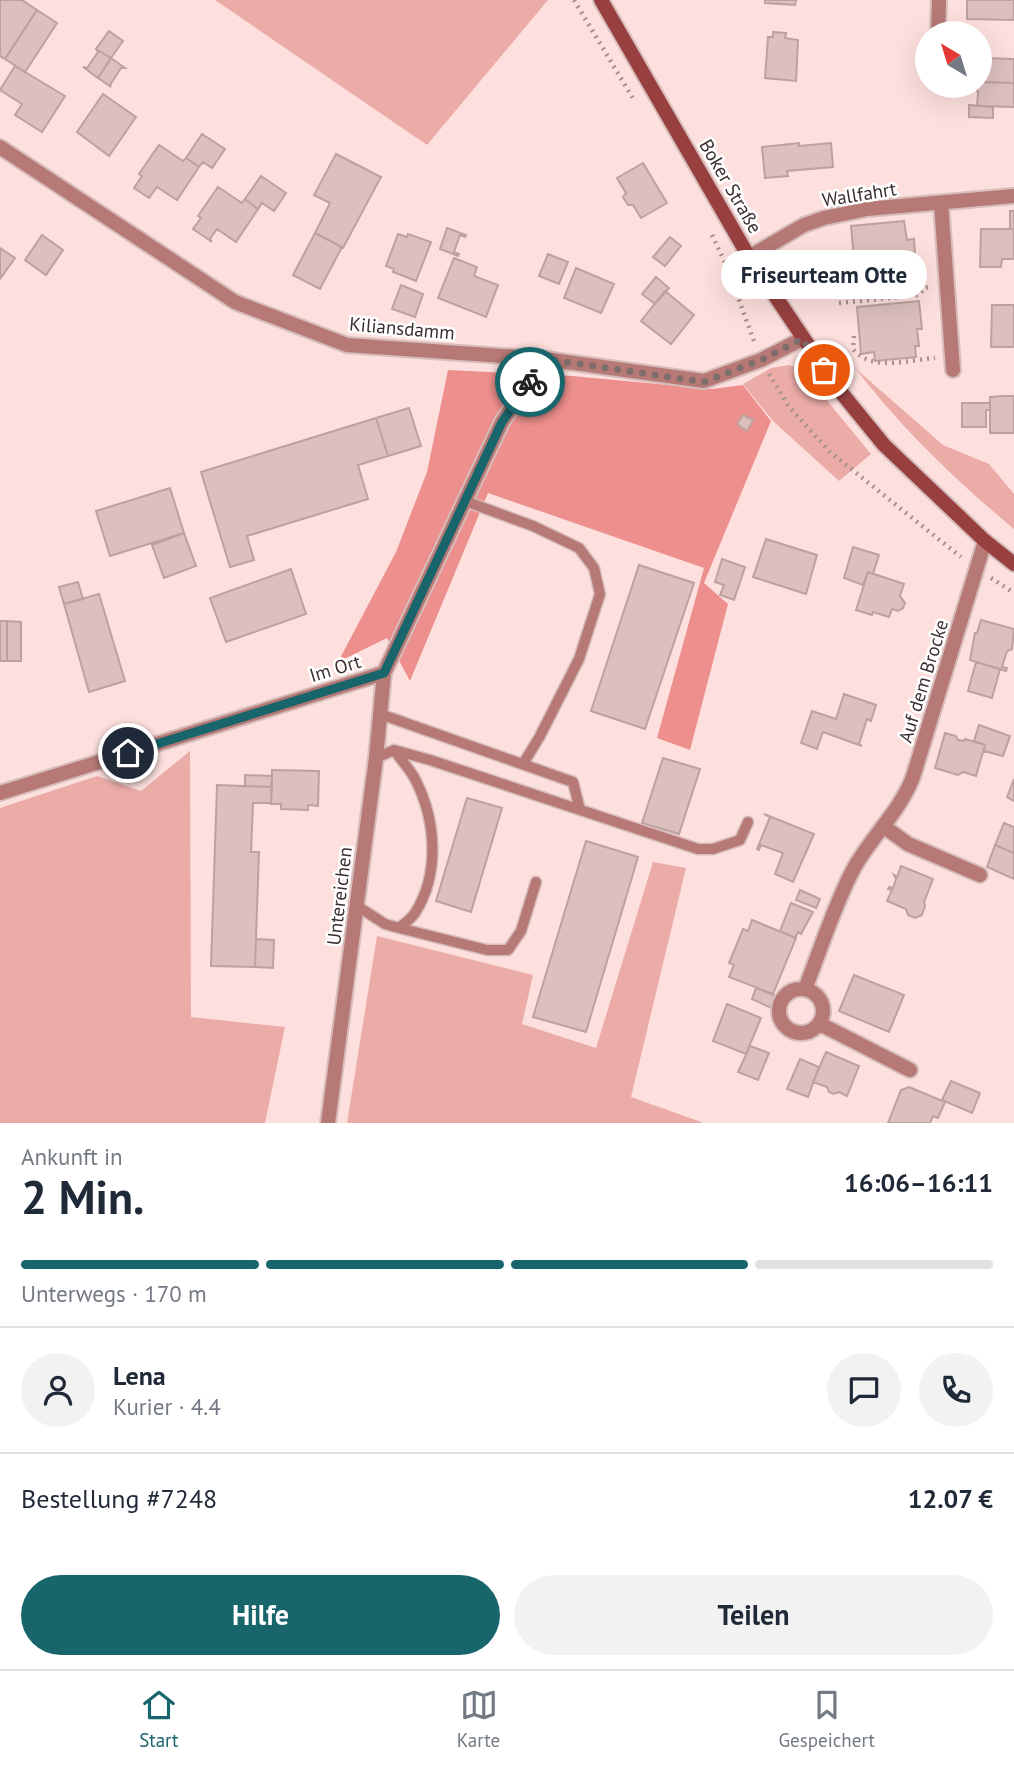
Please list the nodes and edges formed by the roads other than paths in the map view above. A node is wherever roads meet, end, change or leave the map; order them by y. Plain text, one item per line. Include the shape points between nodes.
1 (602, 0) edge
2 (939, 0) edge
3 (938, 21) edge
4 (0, 147) edge
5 (1014, 196) edge
6 (941, 203) junction
7 (749, 257) junction
8 (802, 339) junction
9 (545, 359) junction
10 (952, 363) road end
11 (465, 501) junction
12 (985, 541) junction
13 (1014, 564) edge
14 (384, 673) junction
15 (380, 713) junction
16 (394, 750) junction
17 (376, 758) junction
18 (523, 764) junction
19 (0, 793) edge
20 (580, 810) junction
21 (748, 822) dead end
22 (883, 826) junction
23 (980, 875) dead end
24 (536, 882) dead end
25 (357, 906) junction
26 (399, 928) junction
27 (805, 989) junction
28 (820, 1024) junction
29 (910, 1070) dead end
30 (328, 1123) edge

1 - 7 main road, Boker Straße
2 - 3 street
4 - 9 street, Kiliansdamm via 235,302 347,345
5 - 6 street, Wallfahrt
6 - 7 street, Wallfahrt via 824,218
6 - 10 street
7 - 8 main road, Boker Straße
8 - 9 street, Kiliansdamm via 704,382
8 - 12 main road, Boker Straße via 884,445
9 - 11 street, Im Ort via 502,422
11 - 14 street, Im Ort
11 - 18 lane via 579,548 594,568 600,594 579,659
12 - 13 main road, Boker Straße
12 - 22 street, Auf dem Brocke via 913,777
14 - 15 street, Untereichen
14 - 19 street, Im Ort
15 - 17 street, Untereichen
15 - 18 lane
16 - 17 lane
16 - 20 lane
16 - 26 lane via 415,778 430,816 433,841 428,883 415,914
17 - 25 street, Untereichen
18 - 20 lane via 573,782
20 - 21 lane via 698,849 740,840
22 - 23 street via 908,844
22 - 27 street, Auf dem Brocke via 852,871
24 - 26 lane via 521,931 509,950 487,950
25 - 26 lane
25 - 30 street, Untereichen
27 - 28 street via 822,1003
27 - 28 street via 796,989 781,1001 780,1020 794,1033 803,1034
28 - 29 street

